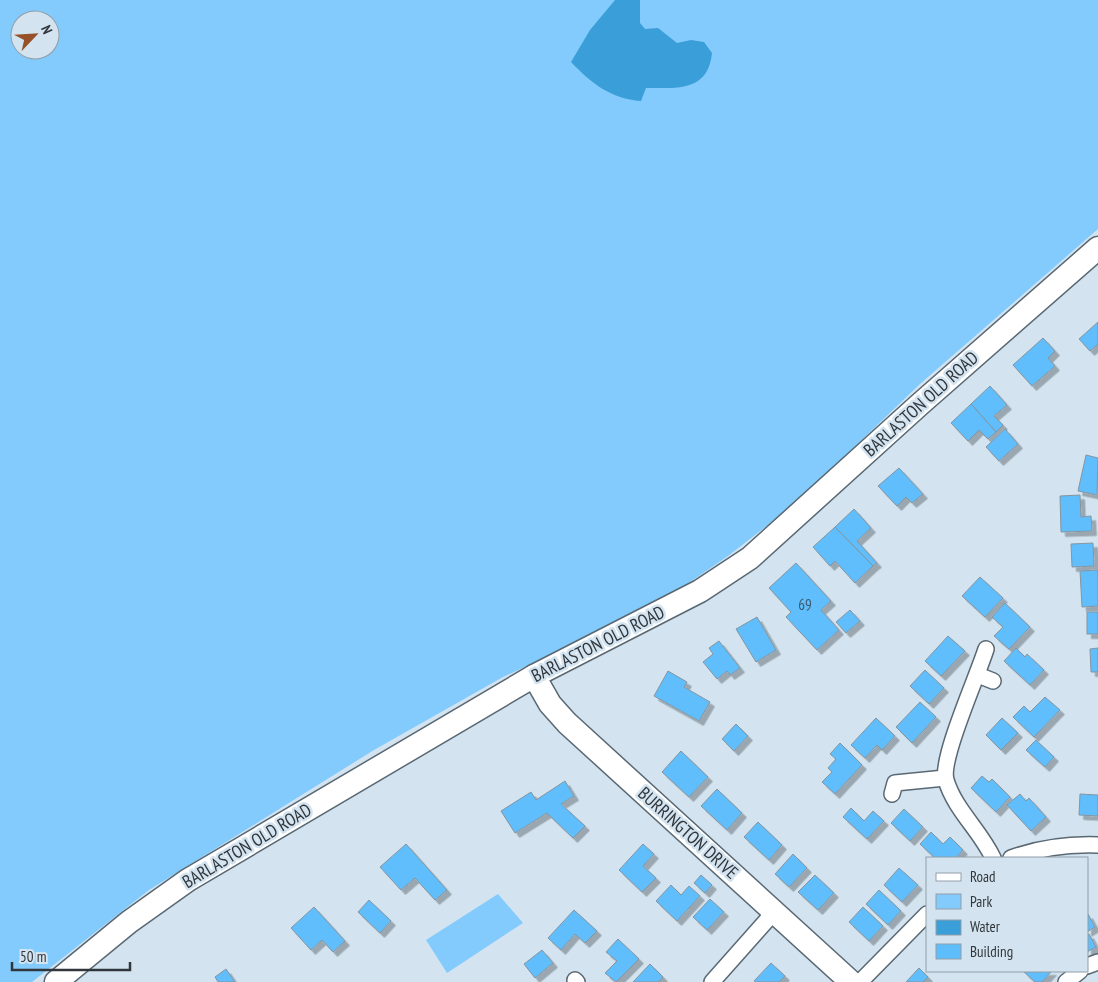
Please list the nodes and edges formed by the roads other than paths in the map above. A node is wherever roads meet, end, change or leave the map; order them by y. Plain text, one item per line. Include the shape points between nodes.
1 (1095, 258) edge
2 (986, 649) dead end
3 (978, 675) junction
4 (534, 676) junction
5 (993, 681) dead end
6 (946, 778) junction
7 (890, 784) dead end
8 (1098, 845) edge
9 (993, 857) edge
10 (1016, 857) edge
11 (775, 911) junction
12 (926, 915) edge
13 (1079, 972) edge
14 (56, 982) edge
15 (712, 982) edge
16 (852, 982) edge
17 (860, 982) edge
18 (1066, 982) edge

1 - 4 street, BARLASTON OLD ROAD via 919,405 750,558 700,591
2 - 3 street
3 - 5 street
3 - 6 street via 949,752
4 - 11 street, BURRINGTON DRIVE via 550,704 567,723
4 - 14 street, BARLASTON OLD ROAD via 188,880 129,922
6 - 7 street
6 - 9 street via 960,810 985,841
8 - 10 street via 1047,849
11 - 15 street
11 - 16 street, BURRINGTON DRIVE
12 - 17 street
13 - 18 street

